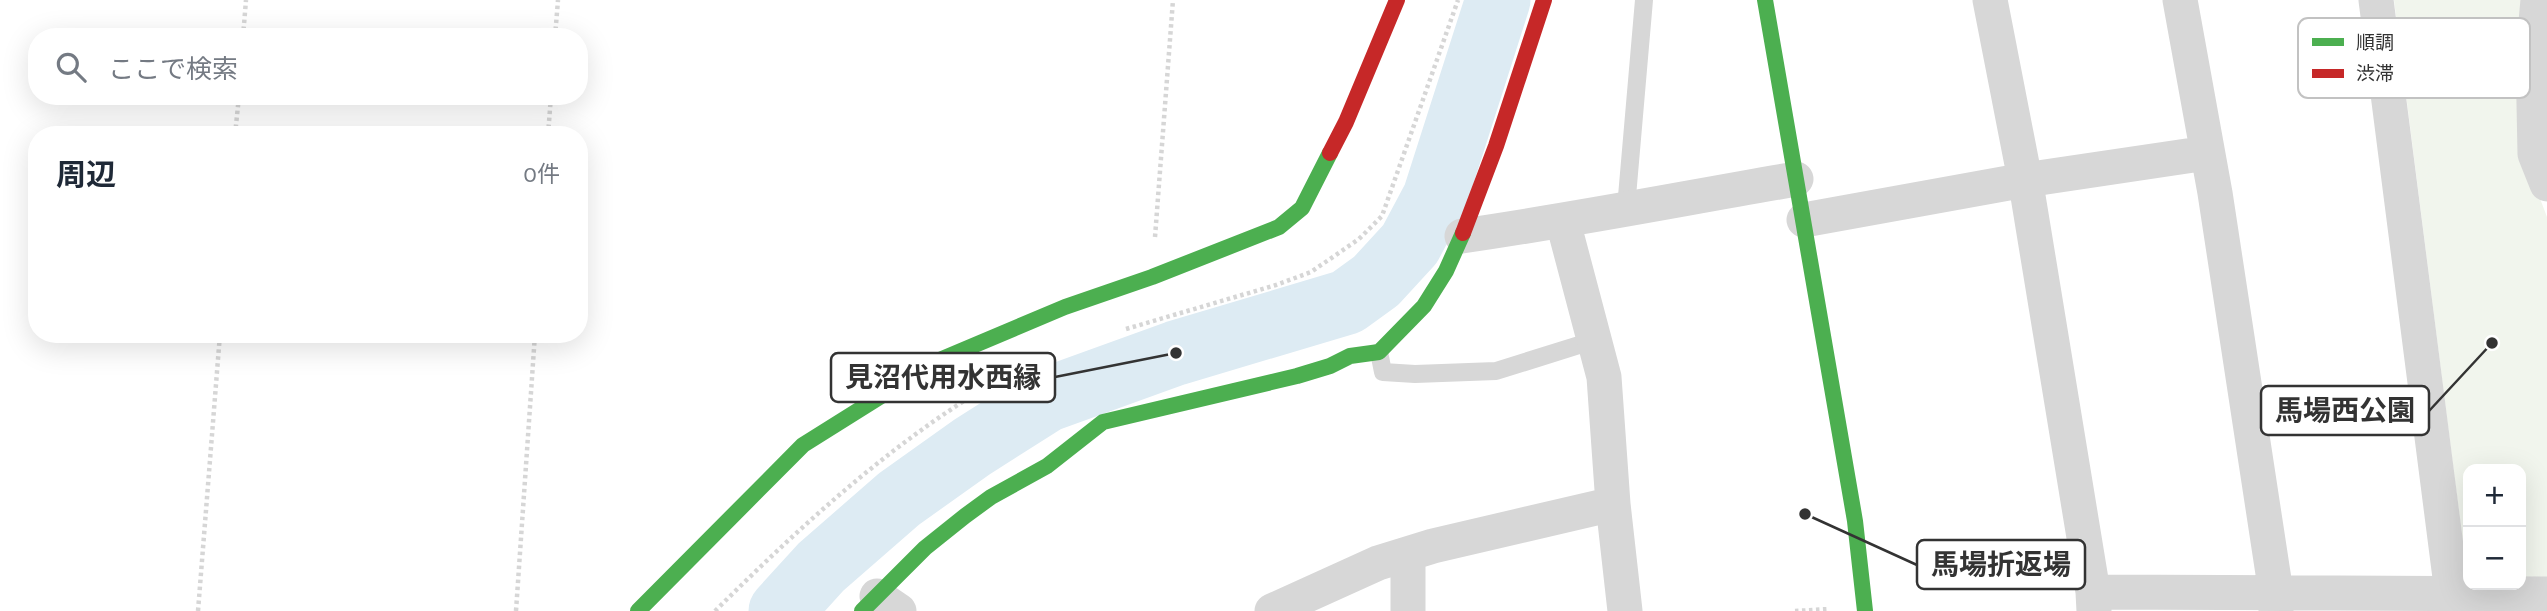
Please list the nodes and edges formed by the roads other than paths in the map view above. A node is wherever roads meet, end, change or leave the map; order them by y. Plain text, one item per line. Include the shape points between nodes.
1 (1397, 0) edge
2 (1544, 0) edge
3 (1644, 0) edge
4 (1765, 0) edge
5 (1990, 0) edge
6 (2180, 0) edge
7 (2376, 0) edge
8 (2538, 0) edge
9 (2378, 18) edge
10 (2389, 98) edge
11 (2207, 153) junction
12 (1796, 179) junction
13 (2025, 180) junction
14 (2547, 184) edge
15 (1626, 208) junction
16 (1804, 220) junction
17 (1563, 222) junction
18 (1462, 236) junction
19 (1595, 340) junction
20 (1379, 352) junction
21 (1613, 504) junction
22 (1408, 555) junction
23 (2452, 593) junction
24 (2529, 599) edge
25 (2093, 601) edge
26 (2276, 602) edge
27 (879, 606) edge
28 (638, 611) edge
29 (1272, 611) edge
30 (1408, 611) edge
31 (1625, 611) edge
32 (1865, 611) edge

1 - 28 street via 1346,122 1302,208 1279,227 1065,307 937,361 803,445
2 - 18 street
3 - 15 lane
4 - 12 street
5 - 13 street
6 - 11 street
7 - 9 street
8 - 14 street via 2533,54 2535,154
10 - 23 street
11 - 13 street
11 - 26 street
12 - 15 street
12 - 16 street
13 - 16 street
13 - 25 street
15 - 17 street
16 - 32 street via 1855,521
17 - 18 street
17 - 19 street
18 - 20 street via 1424,306
19 - 20 lane via 1496,371 1383,372
19 - 21 street via 1604,377
20 - 27 street via 1103,422 1047,466 991,497 925,548
21 - 22 street via 1433,545
21 - 31 street
22 - 29 street via 1378,563
22 - 30 street
23 - 24 street
23 - 26 street
25 - 26 street

